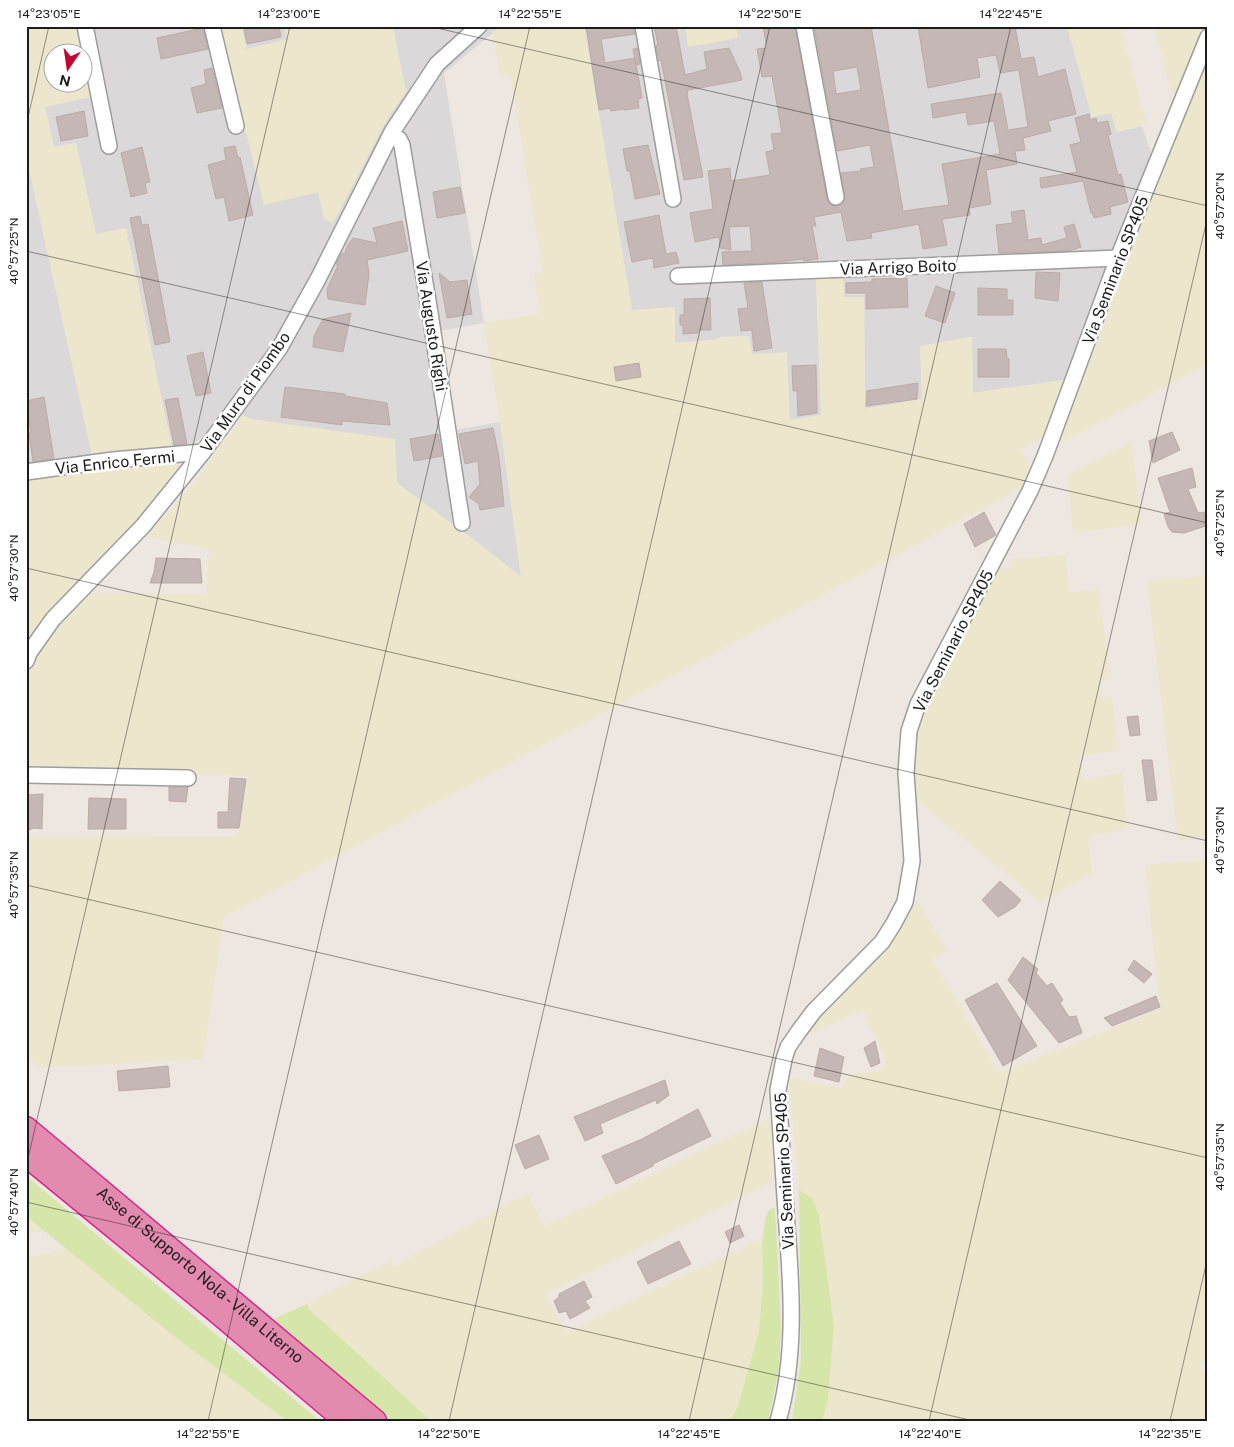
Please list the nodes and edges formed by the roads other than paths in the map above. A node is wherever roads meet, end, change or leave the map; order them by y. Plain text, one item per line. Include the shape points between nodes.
1 (85, 26) edge
2 (212, 26) edge
3 (479, 26) edge
4 (643, 26) edge
5 (804, 26) edge
6 (1208, 37) edge
7 (236, 126) dead end
8 (390, 136) junction
9 (109, 146) dead end
10 (836, 197) dead end
11 (673, 199) dead end
12 (1118, 258) junction
13 (678, 276) dead end
14 (203, 452) junction
15 (26, 472) edge
16 (462, 523) dead end
17 (26, 660) edge
18 (26, 775) edge
19 (188, 778) dead end
20 (26, 1128) edge
21 (26, 1155) edge
22 (346, 1421) edge
23 (375, 1421) edge
24 (778, 1421) edge

1 - 9 street
2 - 7 street
3 - 8 street, Via Muro di Piombo via 437,64
4 - 11 street
5 - 10 street
6 - 12 street, Via Seminario SP405
8 - 14 street, Via Muro di Piombo via 279,349
8 - 16 street, Via Augusto Righi via 399,138 402,145
12 - 13 street, Via Arrigo Boito
12 - 24 street, Via Seminario SP405 via 1030,491 918,704 910,731 906,773 912,861 905,902 882,942 814,1012 788,1047 784,1059 778,1090 791,1281 791,1347
14 - 15 street, Via Enrico Fermi
14 - 17 street, Via Muro di Piombo via 143,526 53,619
18 - 19 street
20 - 23 highway, Asse di Supporto Nola - Villa Literno
21 - 22 highway, Asse di Supporto Nola - Villa Literno

